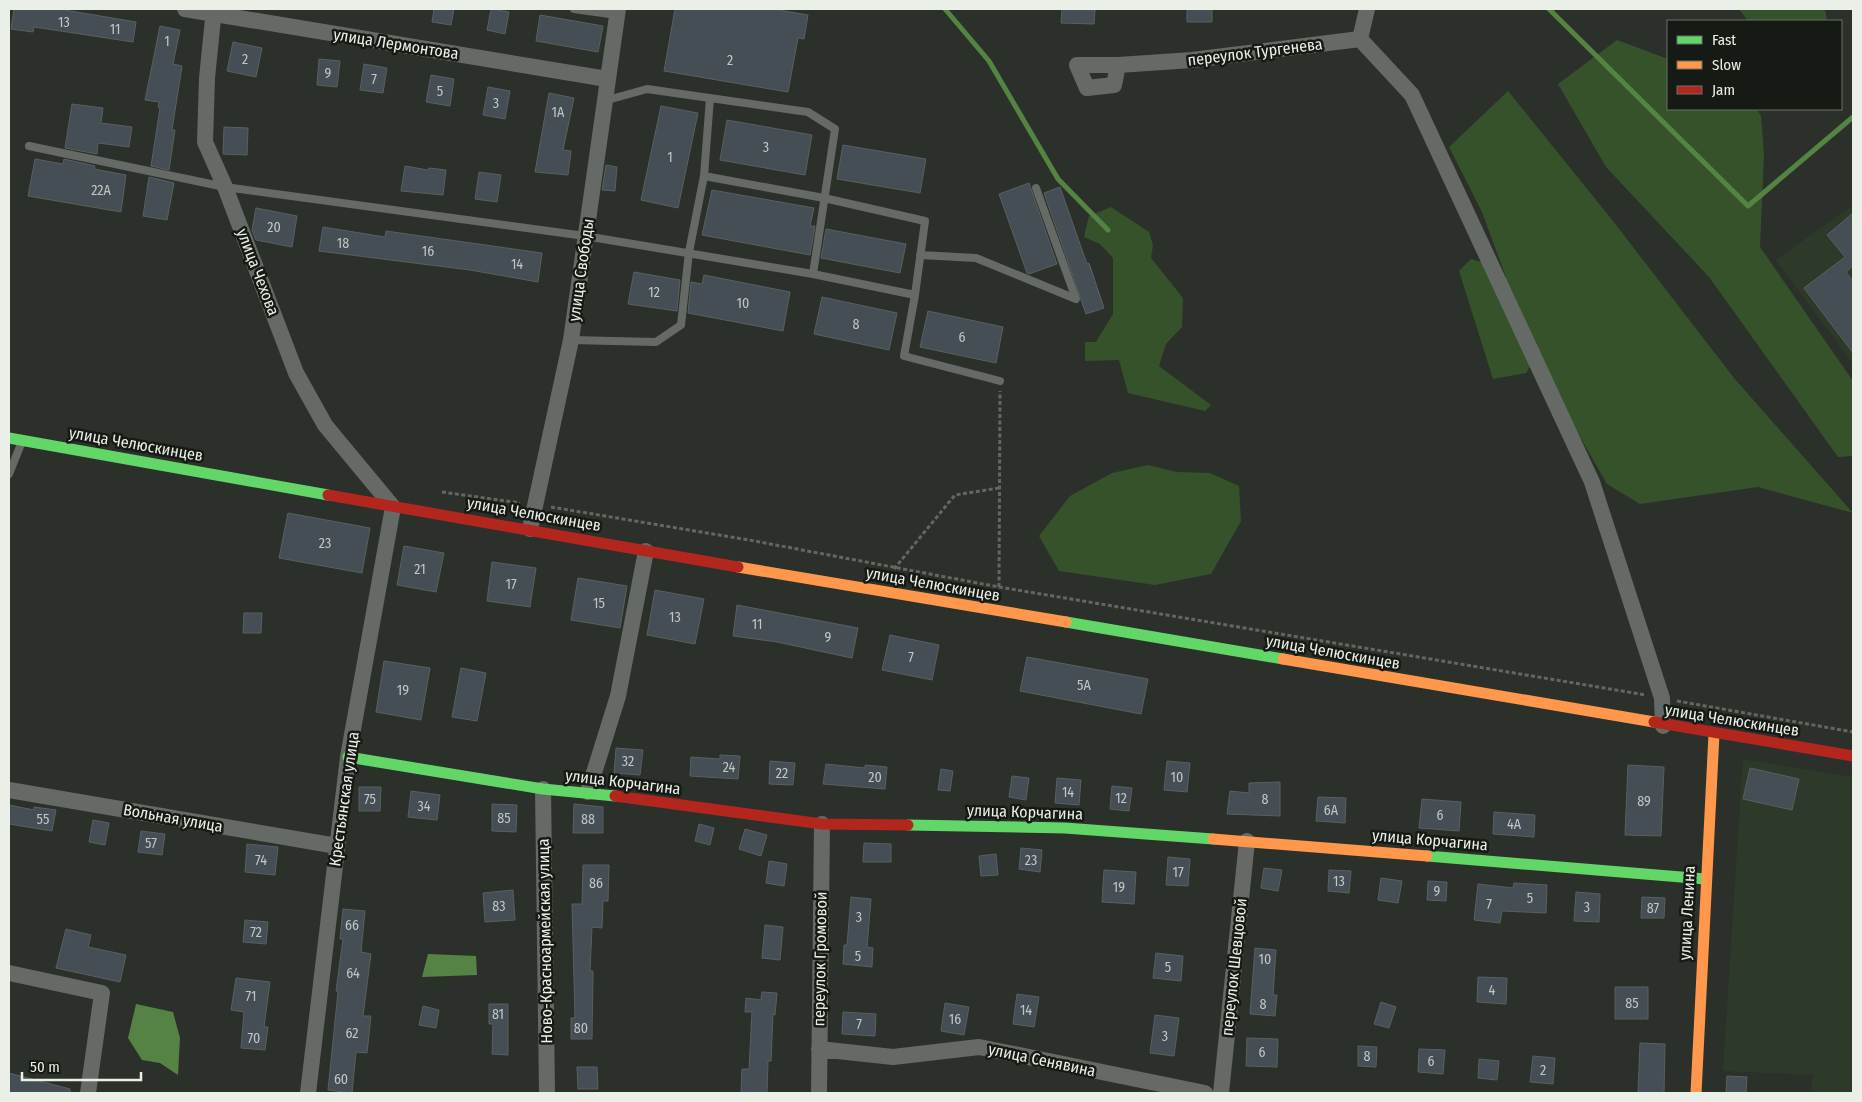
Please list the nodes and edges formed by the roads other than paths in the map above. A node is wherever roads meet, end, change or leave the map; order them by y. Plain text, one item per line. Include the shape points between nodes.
1 (185, 9) edge
2 (574, 9) edge
3 (1367, 9) edge
4 (214, 11) edge
5 (617, 12) edge
6 (1360, 39) junction
7 (1118, 65) dead end
8 (607, 79) junction
9 (710, 98) junction
10 (604, 101) junction
11 (29, 146) dead end
12 (704, 176) junction
13 (225, 187) junction
14 (1036, 188) dead end
15 (824, 198) junction
16 (585, 236) junction
17 (689, 252) junction
18 (920, 255) junction
19 (813, 274) junction
20 (915, 295) junction
21 (571, 340) junction
22 (1000, 381) road end
23 (9, 438) edge
24 (22, 441) junction
25 (9, 474) edge
26 (393, 507) junction
27 (530, 530) junction
28 (646, 550) junction
29 (1663, 726) junction
30 (1714, 734) junction
31 (1853, 756) edge
32 (348, 757) junction
33 (9, 790) edge
34 (543, 790) junction
35 (588, 792) junction
36 (822, 824) junction
37 (1247, 841) junction
38 (337, 846) junction
39 (1705, 879) junction
40 (9, 973) edge
41 (819, 1049) junction
42 (88, 1093) edge
43 (308, 1093) edge
44 (546, 1093) edge
45 (819, 1093) edge
46 (1205, 1093) edge
47 (1221, 1093) edge
48 (1696, 1093) edge

1 - 4 street, улица Лермонтова
2 - 5 lane
3 - 6 street
4 - 8 street, улица Лермонтова
4 - 13 street, улица Чехова via 205,142
5 - 8 street, улица Свободы
6 - 7 street, переулок Тургенева via 1192,60
6 - 29 street via 1412,95 1592,482 1662,698
8 - 10 street, улица Свободы
9 - 10 lane via 648,89
9 - 12 lane
9 - 15 lane via 808,112 835,129
10 - 16 street, улица Свободы
11 - 13 lane
12 - 15 lane
12 - 17 lane
13 - 16 lane
13 - 26 street, улица Чехова via 296,373 325,425
14 - 18 lane via 1076,298 976,258
15 - 18 lane via 925,221
15 - 19 lane
16 - 17 lane
16 - 21 street, улица Свободы
17 - 19 lane
17 - 21 lane via 681,325 656,342
18 - 20 lane
19 - 20 lane
20 - 22 lane via 904,356
21 - 27 street, улица Свободы
23 - 24 main road, улица Челюскинцев
24 - 25 lane
24 - 26 main road, улица Челюскинцев
26 - 27 main road, улица Челюскинцев
26 - 32 street, Крестьянская улица
27 - 28 main road, улица Челюскинцев
28 - 29 main road, улица Челюскинцев
28 - 35 street via 618,696
29 - 30 main road, улица Челюскинцев
30 - 31 main road, улица Челюскинцев
30 - 39 main road, улица Ленина
32 - 34 main road, улица Корчагина
32 - 38 street, Крестьянская улица
33 - 38 street, Вольная улица
34 - 35 main road, улица Корчагина
34 - 44 street, Ново-Красноармейская улица
35 - 36 main road, улица Корчагина
36 - 37 main road, улица Корчагина via 1065,828
36 - 41 street, переулок Громовой
37 - 39 main road, улица Корчагина
37 - 47 street, переулок Шевцовой
38 - 43 street, Крестьянская улица
39 - 48 main road, улица Ленина
40 - 42 street via 102,992
41 - 45 street, переулок Громовой
41 - 46 street, улица Сенявина via 893,1057 979,1047

